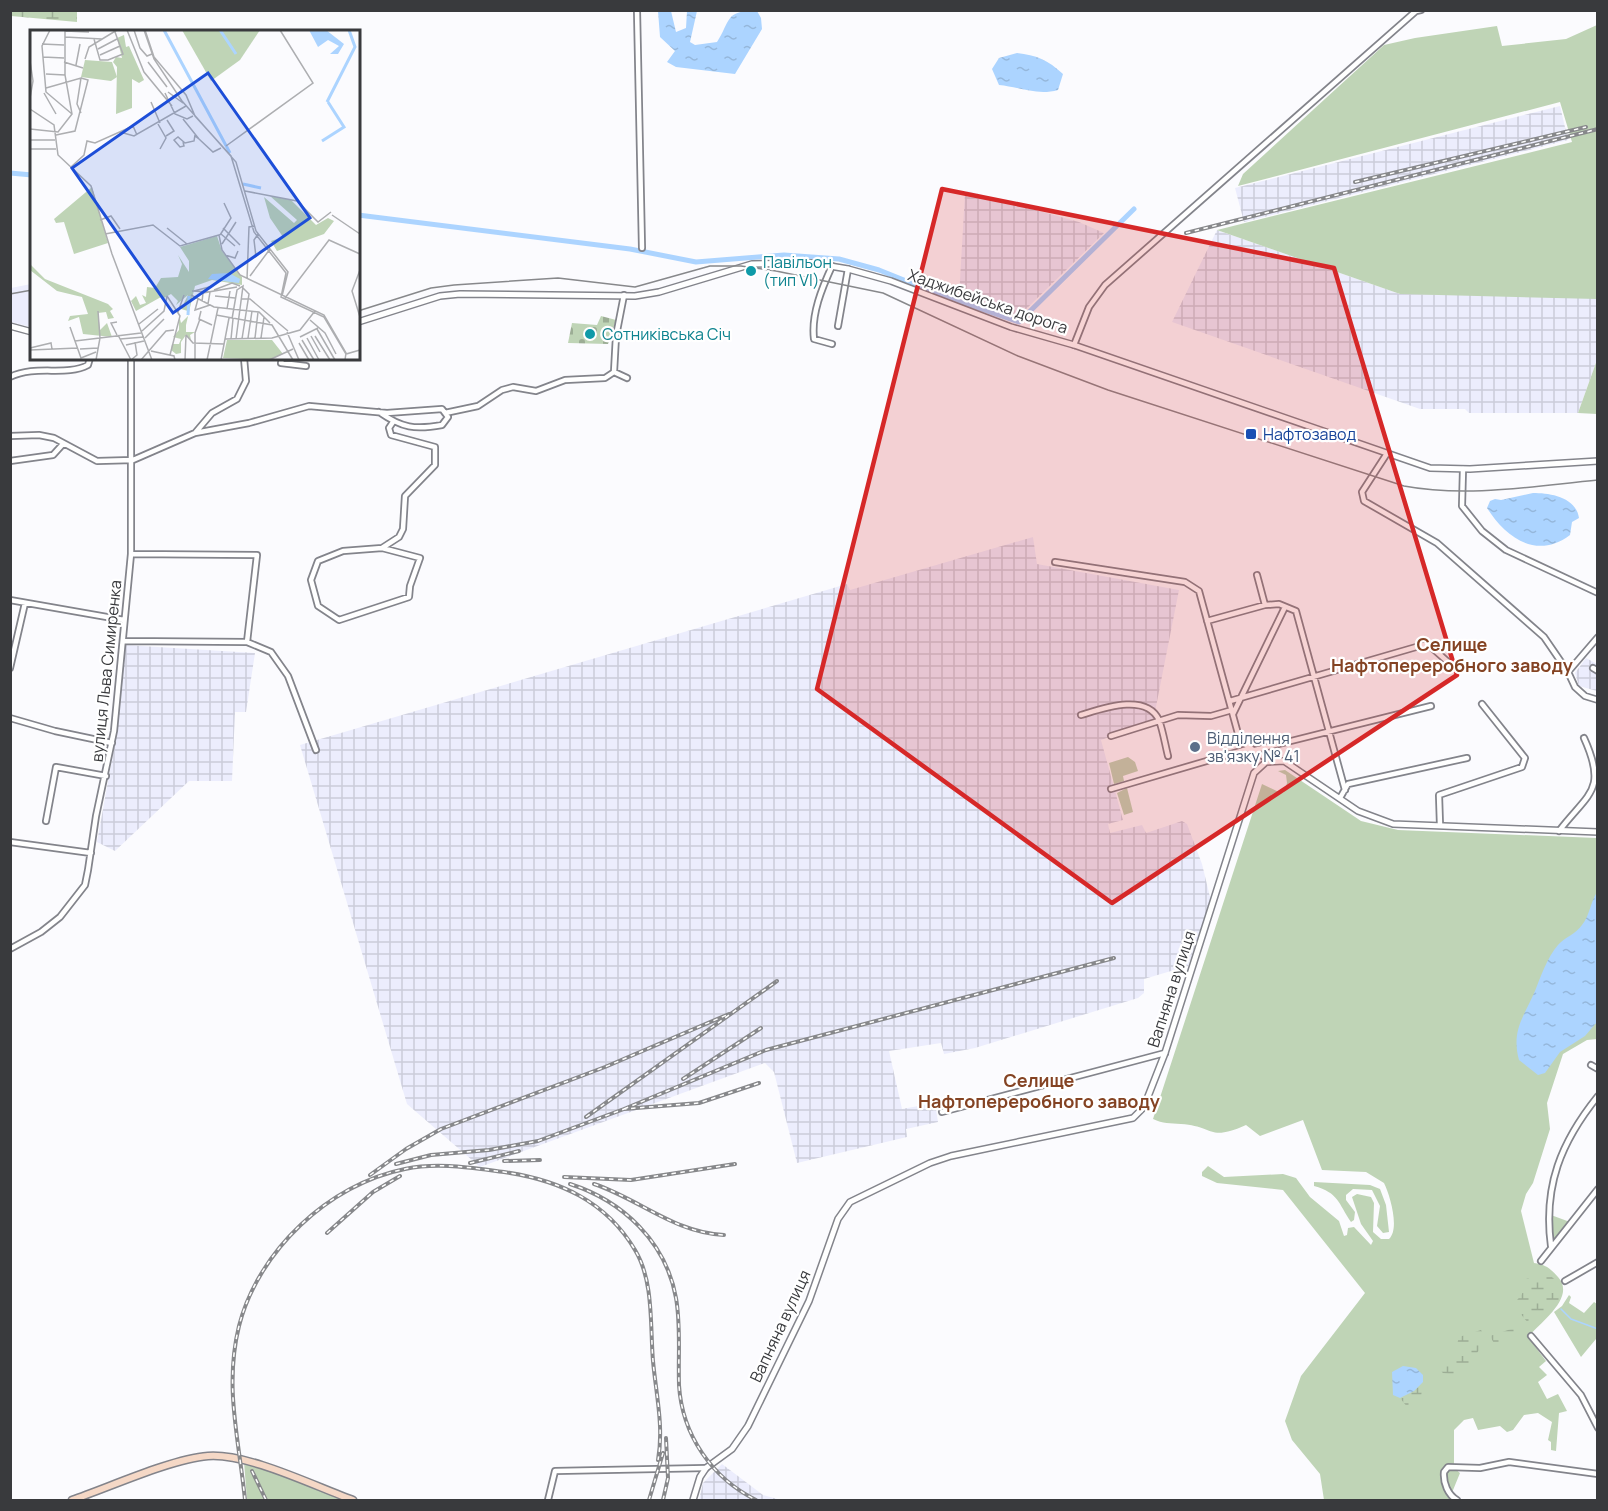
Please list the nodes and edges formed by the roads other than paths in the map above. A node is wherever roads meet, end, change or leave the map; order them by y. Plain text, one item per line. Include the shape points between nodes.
1 (637, 10) edge
2 (1421, 10) edge
3 (642, 248) dead end
4 (832, 266) junction
5 (848, 269) junction
6 (624, 296) junction
7 (360, 320) edge
8 (10, 326) edge
9 (838, 326) dead end
10 (30, 331) edge
11 (832, 344) dead end
12 (1074, 345) junction
13 (89, 360) edge
14 (131, 360) edge
15 (244, 360) edge
16 (282, 360) edge
17 (306, 366) dead end
18 (614, 372) junction
19 (10, 376) edge
20 (627, 378) dead end
21 (379, 412) junction
22 (445, 413) junction
23 (393, 422) junction
24 (195, 433) junction
25 (10, 436) edge
26 (63, 444) junction
27 (1386, 455) junction
28 (133, 460) junction
29 (10, 461) edge
30 (1598, 461) edge
31 (1463, 469) junction
32 (382, 548) junction
33 (131, 554) junction
34 (1055, 562) dead end
35 (1257, 575) dead end
36 (1598, 593) edge
37 (10, 600) edge
38 (25, 603) junction
39 (1265, 605) junction
40 (1285, 607) junction
41 (124, 620) junction
42 (1207, 621) junction
43 (1598, 638) edge
44 (123, 641) junction
45 (247, 642) junction
46 (1448, 662) dead end
47 (10, 668) edge
48 (1568, 672) junction
49 (1313, 676) junction
50 (1244, 695) junction
51 (1598, 700) edge
52 (1230, 701) junction
53 (1482, 704) dead end
54 (1431, 706) dead end
55 (1233, 712) junction
56 (1081, 715) dead end
57 (10, 718) edge
58 (1159, 720) junction
59 (1328, 731) junction
60 (1111, 736) dead end
61 (1584, 738) dead end
62 (112, 742) junction
63 (1253, 749) junction
64 (316, 750) dead end
65 (1168, 756) dead end
66 (1467, 758) dead end
67 (1270, 760) junction
68 (105, 776) junction
69 (1112, 789) dead end
70 (1345, 790) junction
71 (1340, 798) junction
72 (46, 821) dead end
73 (1440, 825) junction
74 (1559, 831) junction
75 (1598, 832) edge
76 (10, 842) edge
77 (91, 853) junction
78 (10, 949) edge
79 (1165, 1053) junction
80 (1591, 1065) dead end
81 (1598, 1069) edge
82 (1598, 1096) edge
83 (942, 1112) dead end
84 (1598, 1189) edge
85 (1551, 1246) junction
86 (1541, 1261) dead end
87 (1598, 1262) edge
88 (1565, 1281) dead end
89 (1531, 1336) dead end
90 (1598, 1428) edge
91 (706, 1468) junction
92 (1598, 1474) edge
93 (72, 1500) edge
94 (353, 1500) edge
95 (548, 1500) edge
96 (693, 1500) edge
97 (1457, 1500) edge

1 - 3 street
2 - 12 street via 1105,285 1085,313
4 - 5 street, Хаджибейська дорога
4 - 6 street, Хаджибейська дорога via 752,264 658,292
4 - 11 street via 822,289 813,330 814,339
5 - 9 street
5 - 12 street, Хаджибейська дорога via 891,281 1011,327
6 - 7 street, Хаджибейська дорога via 460,294 440,296
6 - 18 street
8 - 10 street
12 - 27 street, Хаджибейська дорога
13 - 19 street via 78,370 38,369
14 - 28 street, вулиця Льва Симиренка
15 - 24 street via 246,381 237,399 212,413
16 - 17 street via 281,363
18 - 20 street
18 - 22 street via 605,378 565,381 537,391 513,387 478,406
21 - 22 street via 442,409
21 - 23 street
21 - 24 street via 309,406
22 - 23 street via 448,417 442,425 423,428
23 - 32 street via 389,428 391,435 435,447 436,454 435,465 405,496 399,537
24 - 28 street
25 - 26 street via 39,435
26 - 28 street via 97,460
26 - 29 street via 52,455
27 - 31 street, Хаджибейська дорога via 1430,468
27 - 48 street via 1362,492 1364,501 1437,543 1544,637
28 - 33 street, вулиця Льва Симиренка
30 - 31 street, Хаджибейська дорога
31 - 36 street via 1462,506 1482,531 1506,550
32 - 32 street via 343,551 318,561 311,580 318,606 339,620 409,597 420,558
33 - 41 street, вулиця Льва Симиренка
33 - 45 street via 257,555
34 - 42 street via 1185,582 1199,591
35 - 39 street
37 - 38 street
38 - 41 street
38 - 47 street
39 - 40 street
39 - 42 street
40 - 49 street via 1296,611
40 - 50 street
41 - 44 street, вулиця Льва Симиренка
42 - 52 street
43 - 48 street
44 - 45 street
44 - 62 street, вулиця Льва Симиренка
45 - 64 street via 271,652 288,676
46 - 49 street via 1429,645 1423,645
48 - 51 street via 1575,687
49 - 50 street
49 - 59 street
50 - 52 street
50 - 55 street
52 - 55 street
53 - 73 street via 1525,758 1522,767 1439,795
54 - 59 street
55 - 58 street
55 - 63 street via 1240,741
56 - 58 street via 1134,704
57 - 62 street
58 - 60 street
58 - 65 street
59 - 63 street
59 - 70 street
61 - 74 street via 1596,777 1592,795
62 - 68 street, вулиця Льва Симиренка
63 - 67 street
63 - 69 street
66 - 70 street via 1348,784
67 - 71 street via 1294,766
67 - 79 street, Вапняна вулиця via 1254,773
68 - 72 street via 56,767
68 - 77 street, вулиця Льва Симиренка
70 - 71 street
71 - 73 street via 1358,811 1393,824
73 - 74 street
74 - 75 street
76 - 77 street
77 - 78 street, вулиця Льва Симиренка via 85,885 72,903 41,932
79 - 83 street
79 - 91 street, Вапняна вулиця via 1147,1099 1133,1118 951,1156 850,1202 838,1219 809,1301 748,1426 732,1449
80 - 81 street
82 - 85 street via 1574,1126 1563,1149 1548,1221
84 - 85 street
85 - 86 street
87 - 88 street
89 - 90 street via 1581,1395
91 - 95 street via 555,1471
91 - 96 street
92 - 97 street via 1509,1462 1480,1468 1446,1468 1443,1476 1447,1490
93 - 94 main road via 175,1464 210,1456 241,1459

